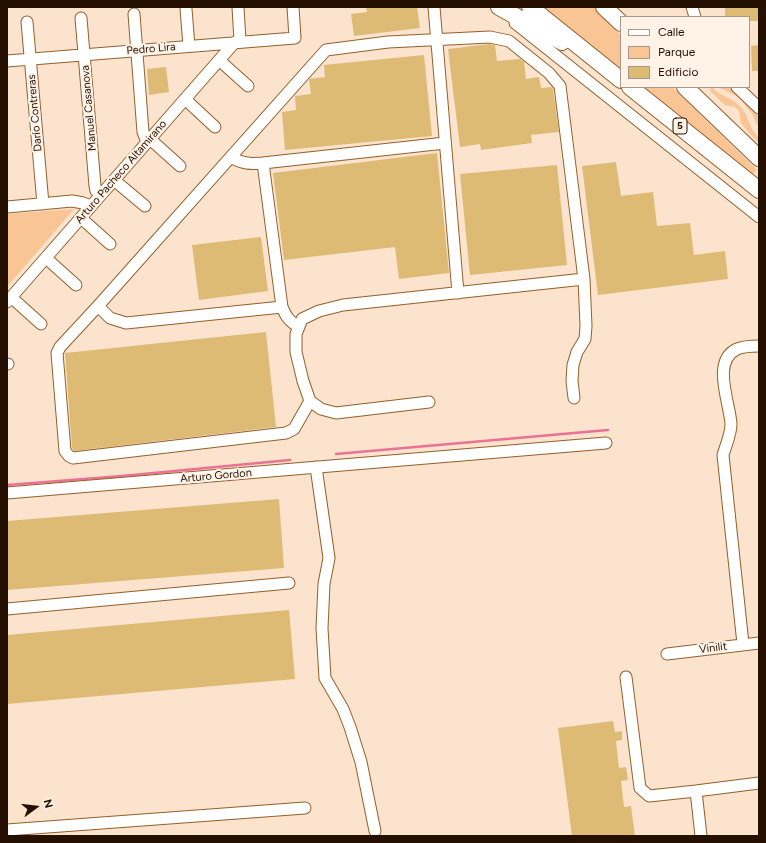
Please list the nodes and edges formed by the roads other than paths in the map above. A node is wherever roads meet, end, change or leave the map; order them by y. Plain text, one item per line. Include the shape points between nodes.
1 (238, 7) edge
2 (293, 7) edge
3 (434, 7) edge
4 (495, 7) edge
5 (499, 7) edge
6 (530, 7) edge
7 (604, 7) edge
8 (186, 9) dead end
9 (134, 14) dead end
10 (81, 18) dead end
11 (27, 22) dead end
12 (620, 22) edge
13 (436, 39) junction
14 (238, 42) junction
15 (189, 46) junction
16 (136, 50) junction
17 (586, 52) junction
18 (84, 55) junction
19 (30, 59) junction
20 (219, 60) junction
21 (7, 61) edge
22 (620, 79) edge
23 (248, 86) dead end
24 (631, 88) edge
25 (686, 88) edge
26 (738, 88) edge
27 (185, 99) junction
28 (759, 108) edge
29 (215, 126) dead end
30 (149, 141) junction
31 (445, 143) junction
32 (231, 157) junction
33 (759, 158) edge
34 (264, 163) junction
35 (180, 166) dead end
36 (114, 180) junction
37 (759, 190) edge
38 (101, 195) junction
39 (43, 204) junction
40 (91, 206) junction
41 (145, 206) dead end
42 (7, 207) edge
43 (759, 217) edge
44 (81, 218) junction
45 (110, 244) dead end
46 (46, 258) junction
47 (584, 279) junction
48 (76, 285) dead end
49 (458, 293) junction
50 (9, 300) edge
51 (98, 306) junction
52 (282, 307) junction
53 (41, 324) dead end
54 (299, 327) junction
55 (759, 346) edge
56 (574, 398) dead end
57 (310, 401) junction
58 (429, 402) dead end
59 (606, 443) dead end
60 (316, 467) junction
61 (7, 493) edge
62 (289, 583) dead end
63 (7, 609) edge
64 (759, 642) edge
65 (743, 644) junction
66 (667, 654) dead end
67 (626, 677) dead end
68 (759, 784) edge
69 (696, 791) junction
70 (305, 808) dead end
71 (7, 830) edge
72 (375, 832) dead end
73 (701, 836) edge

1 - 14 street
2 - 14 street, Pedro Lira via 295,38
3 - 13 street
4 - 43 street
5 - 17 highway via 558,40
6 - 17 highway
7 - 12 highway
8 - 15 street
9 - 16 street
10 - 18 street, Manuel Casanova
11 - 19 street, Darío Contreras
13 - 31 street
13 - 32 street via 326,50
13 - 47 street via 490,37 509,41 549,72 560,86
14 - 15 street, Pedro Lira
14 - 20 street, Arturo Pacheco Altamirano
15 - 16 street, Pedro Lira
16 - 18 street, Pedro Lira
16 - 30 street via 143,132
17 - 22 highway
18 - 19 street, Pedro Lira
18 - 38 street, Manuel Casanova via 95,186
19 - 21 street, Pedro Lira
19 - 39 street, Darío Contreras
20 - 23 street
20 - 27 street, Arturo Pacheco Altamirano
24 - 37 highway, 5
25 - 33 highway
26 - 28 street
27 - 29 street
27 - 30 street, Arturo Pacheco Altamirano
30 - 35 street
30 - 36 street, Arturo Pacheco Altamirano
31 - 34 street
31 - 49 street
32 - 34 street via 247,164
32 - 51 street
34 - 52 street
36 - 38 street, Arturo Pacheco Altamirano
36 - 41 street
38 - 40 street, Arturo Pacheco Altamirano
39 - 40 street via 78,202
39 - 42 street
40 - 44 street, Arturo Pacheco Altamirano
44 - 45 street
44 - 46 street, Arturo Pacheco Altamirano
46 - 48 street
46 - 50 street, Arturo Pacheco Altamirano
47 - 49 street
47 - 56 street via 586,332 573,365
49 - 54 street via 343,305 319,311 302,319
50 - 53 street
51 - 52 street via 110,318 126,322
51 - 57 street via 57,353 65,451 71,457 286,433 294,429
52 - 54 street via 286,317
54 - 57 street via 296,334 296,352 302,381
55 - 65 street via 737,349 725,362 723,376 731,425 723,455
57 - 58 street via 321,409 336,413
59 - 60 street, Arturo Gordon
60 - 61 street, Arturo Gordon
60 - 72 street via 329,558 324,584 322,628 325,678 343,709 350,728 361,762
62 - 63 street
64 - 65 street, Vinilit
65 - 66 street, Vinilit
67 - 69 street via 640,788 649,796
68 - 69 street
69 - 73 street
70 - 71 street

